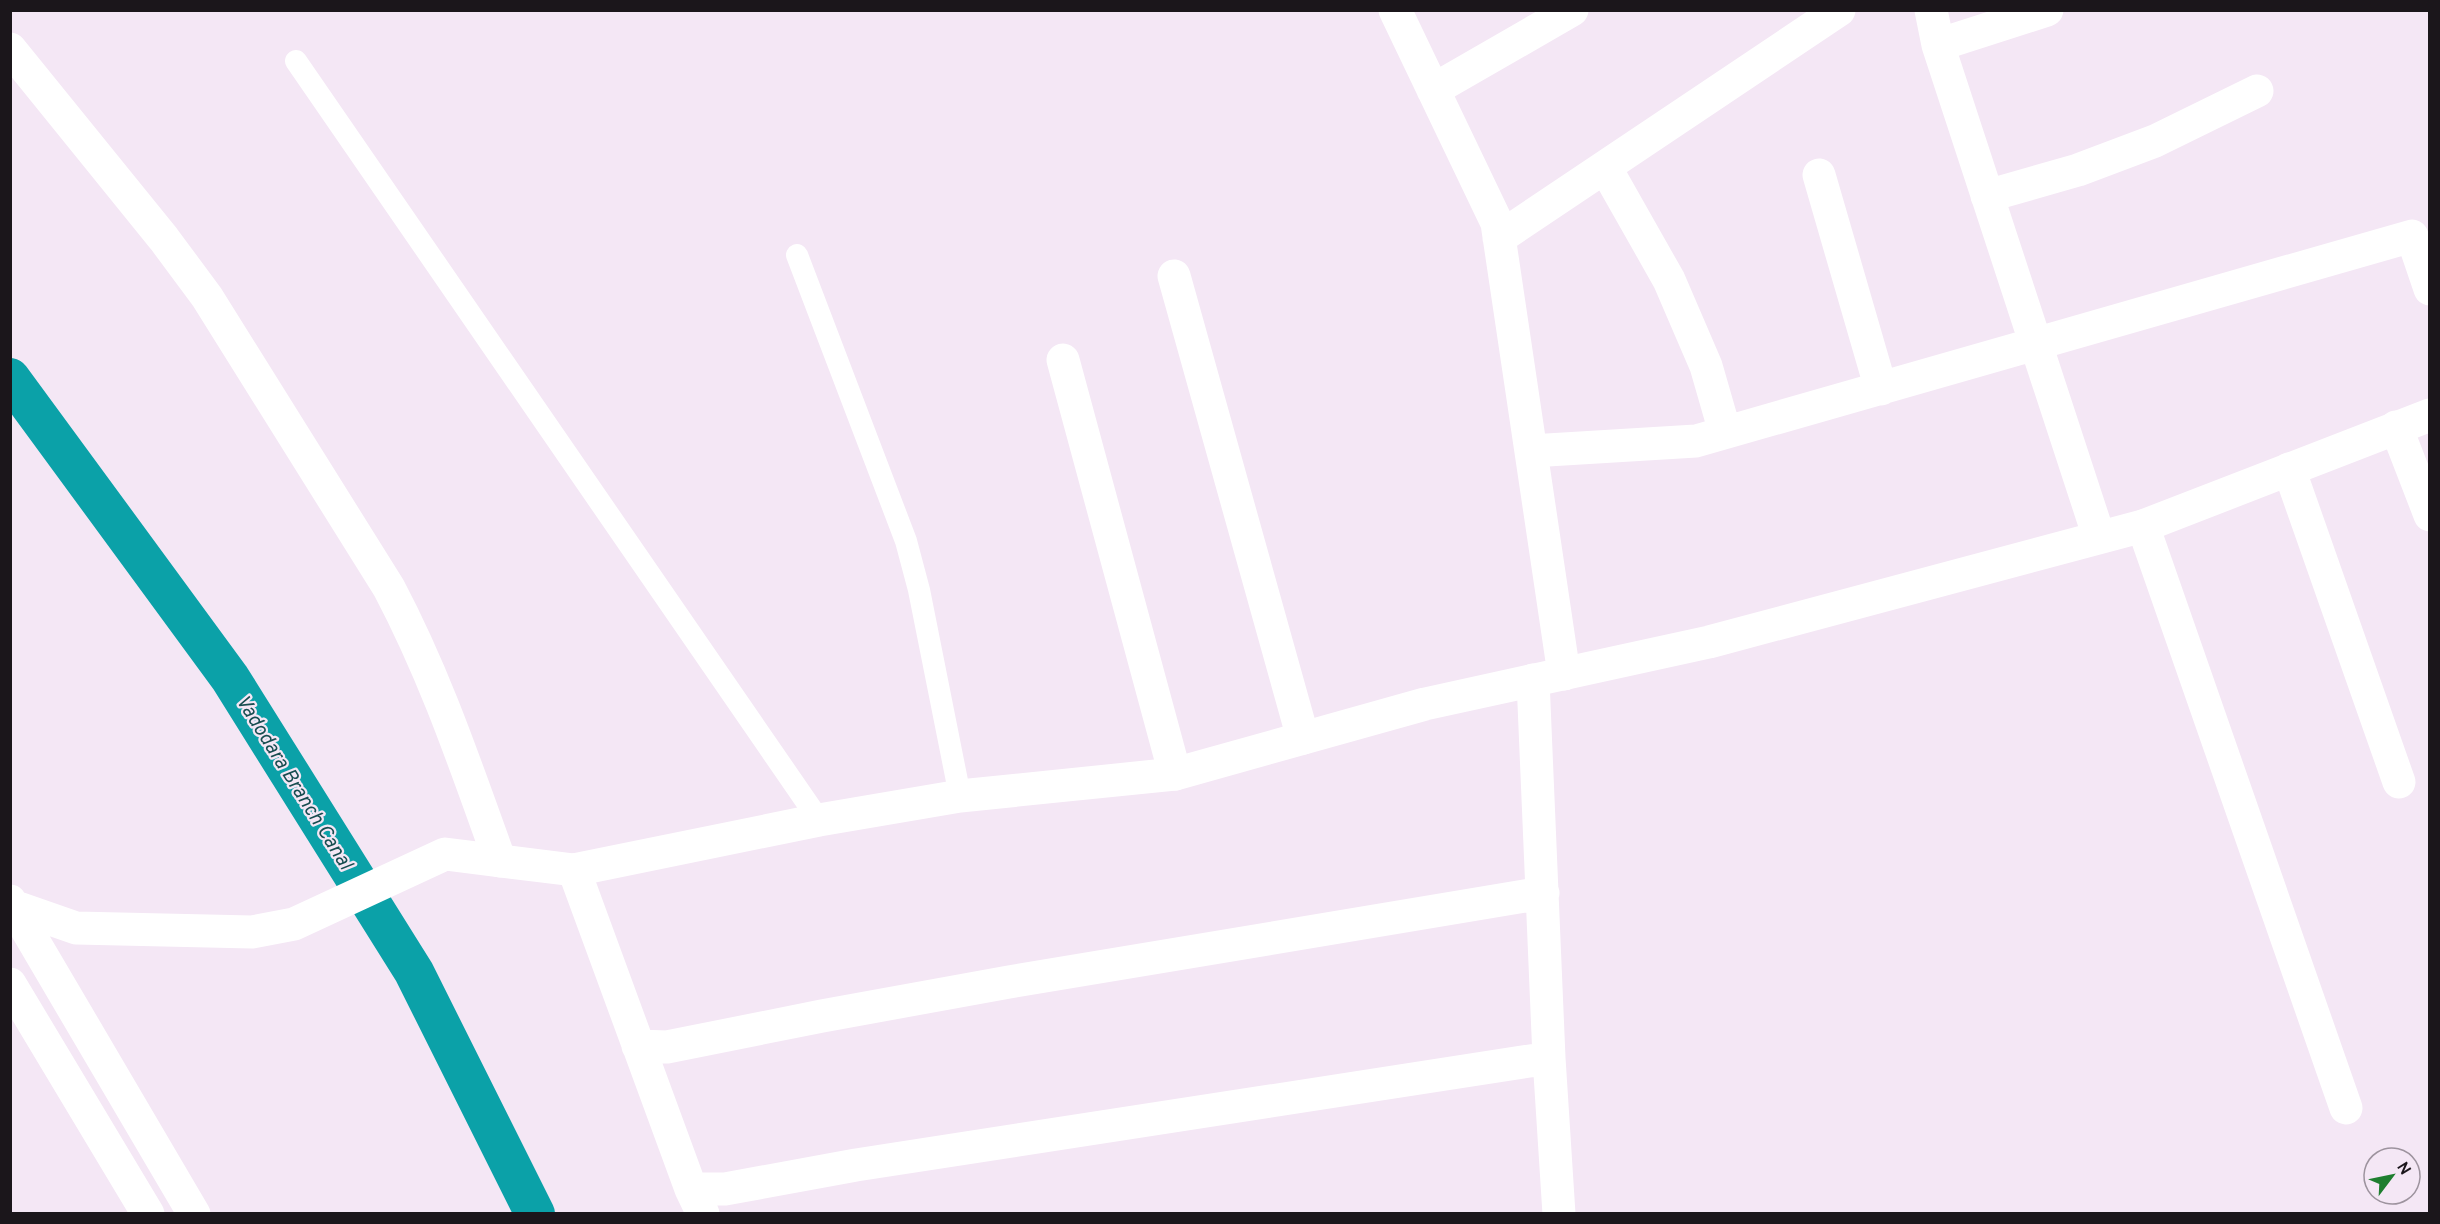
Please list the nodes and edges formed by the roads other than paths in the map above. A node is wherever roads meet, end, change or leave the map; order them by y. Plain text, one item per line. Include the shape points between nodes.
1 (1395, 10) edge
2 (1572, 10) edge
3 (1839, 10) edge
4 (1931, 10) edge
5 (2047, 10) edge
6 (1938, 45) junction
7 (10, 49) edge
8 (296, 61) dead end
9 (1433, 90) junction
10 (2257, 91) dead end
11 (1605, 167) junction
12 (1819, 176) dead end
13 (1987, 196) junction
14 (1499, 238) junction
15 (797, 255) dead end
16 (1174, 276) dead end
17 (2430, 289) edge
18 (2036, 345) junction
19 (1063, 360) dead end
20 (1881, 389) junction
21 (2430, 414) edge
22 (2396, 428) junction
23 (1725, 432) junction
24 (1531, 451) junction
25 (2289, 469) junction
26 (2430, 515) edge
27 (2144, 526) junction
28 (2099, 537) junction
29 (1549, 677) junction
30 (1303, 738) junction
31 (1175, 774) junction
32 (2399, 782) dead end
33 (960, 796) junction
34 (819, 820) junction
35 (500, 861) junction
36 (574, 870) junction
37 (1543, 893) junction
38 (11, 904) edge
39 (76, 928) junction
40 (39, 948) junction
41 (10, 962) edge
42 (10, 984) edge
43 (638, 1046) junction
44 (1549, 1058) junction
45 (2346, 1108) dead end
46 (697, 1201) edge
47 (148, 1214) edge
48 (194, 1214) edge
49 (1559, 1214) edge

1 - 9 street
2 - 9 street
3 - 11 street
4 - 6 street
5 - 6 street
6 - 13 street
7 - 35 street via 207,297 389,588 442,700
8 - 34 lane
9 - 14 street via 1497,223
10 - 13 street via 2155,141 2078,170
11 - 14 street
11 - 23 street via 1669,280 1706,366
12 - 20 street
13 - 18 street
14 - 24 street
15 - 33 lane via 906,541 920,590
16 - 30 street
17 - 18 street via 2412,236
18 - 20 street
18 - 28 street
19 - 31 street
20 - 23 street
21 - 22 street
22 - 25 street
22 - 26 street
23 - 24 street via 1696,441
24 - 29 street
25 - 27 street
25 - 32 street
27 - 28 street
27 - 45 street
28 - 29 street via 1709,642
29 - 30 street via 1425,704
29 - 37 street
30 - 31 street
31 - 33 street
33 - 34 street
34 - 36 street
35 - 36 street
35 - 39 street via 445,854 294,924 252,932
36 - 43 street
37 - 43 street via 1009,982 668,1047
37 - 44 street
38 - 39 street
38 - 40 street
39 - 40 street
40 - 41 street
40 - 48 street
42 - 47 street
43 - 46 street
44 - 46 street via 856,1165 724,1189
44 - 49 street

